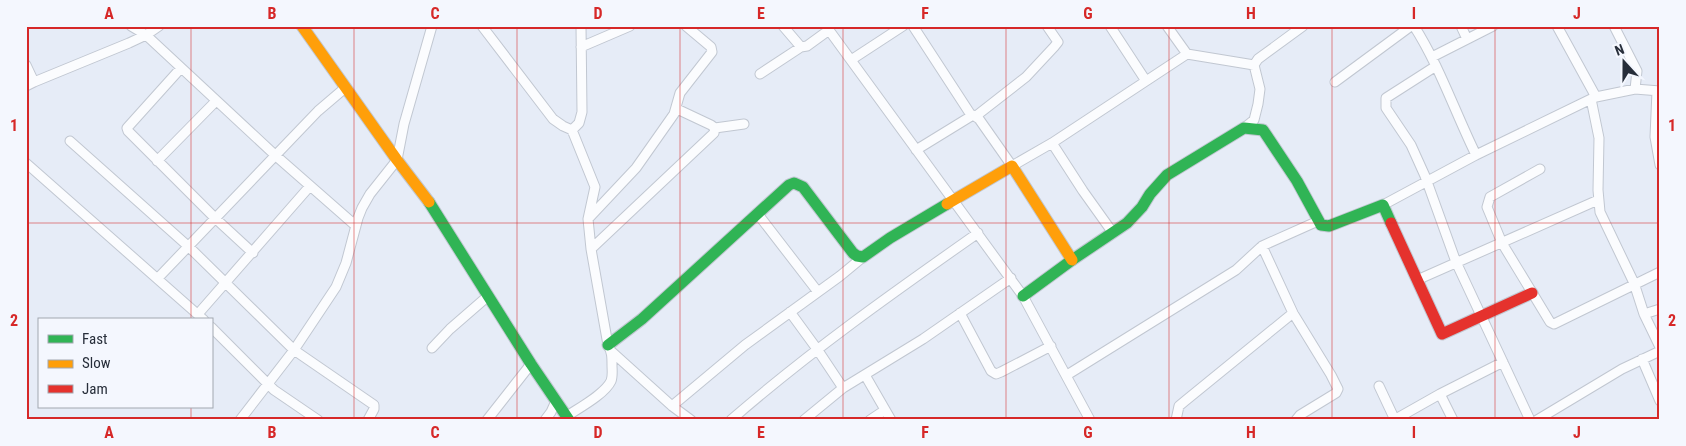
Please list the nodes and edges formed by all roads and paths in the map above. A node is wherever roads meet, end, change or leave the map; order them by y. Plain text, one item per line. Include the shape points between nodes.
1 (131, 26) edge
2 (159, 26) edge
3 (302, 26) edge
4 (432, 26) edge
5 (482, 26) edge
6 (581, 26) edge
7 (630, 26) edge
8 (686, 26) edge
9 (783, 26) edge
10 (903, 26) edge
11 (913, 26) edge
12 (1048, 26) edge
13 (1110, 26) edge
14 (1167, 26) edge
15 (1303, 26) edge
16 (1413, 26) edge
17 (1461, 26) edge
18 (1493, 26) edge
19 (1557, 26) edge
20 (1614, 26) edge
21 (828, 28) edge
22 (146, 35) junction
23 (1467, 39) junction
24 (581, 47) junction
25 (802, 47) junction
26 (1187, 54) junction
27 (1432, 57) junction
28 (851, 60) junction
29 (26, 65) edge
30 (1254, 65) junction
31 (1436, 66) junction
32 (181, 68) junction
33 (760, 74) dead end
34 (1146, 81) junction
35 (1335, 82) dead end
36 (30, 84) edge
37 (345, 88) junction
38 (1635, 88) junction
39 (1658, 91) edge
40 (1593, 98) junction
41 (216, 101) junction
42 (677, 109) junction
43 (973, 115) junction
44 (744, 124) dead end
45 (714, 128) junction
46 (1244, 128) junction
47 (572, 130) junction
48 (70, 141) dead end
49 (1052, 143) junction
50 (916, 150) junction
51 (1476, 154) junction
52 (275, 156) junction
53 (397, 160) junction
54 (157, 161) junction
55 (26, 163) edge
56 (1660, 165) edge
57 (1012, 166) junction
58 (1540, 169) dead end
59 (1427, 182) junction
60 (310, 186) junction
61 (1598, 200) junction
62 (954, 201) junction
63 (1383, 205) junction
64 (757, 213) junction
65 (215, 218) junction
66 (588, 219) junction
67 (1318, 221) junction
68 (356, 226) junction
69 (978, 233) junction
70 (1113, 233) junction
71 (1502, 243) junction
72 (1262, 246) junction
73 (188, 247) junction
74 (591, 249) junction
75 (253, 253) junction
76 (863, 257) junction
77 (1072, 260) junction
78 (1456, 262) junction
79 (1660, 272) edge
80 (158, 278) junction
81 (1011, 278) junction
82 (1417, 280) junction
83 (226, 283) junction
84 (1634, 283) junction
85 (818, 292) junction
86 (1532, 294) junction
87 (488, 296) junction
88 (1023, 296) junction
89 (1660, 309) edge
90 (790, 312) junction
91 (960, 313) junction
92 (1293, 313) junction
93 (1644, 314) junction
94 (1482, 316) junction
95 (201, 317) edge
96 (212, 328) edge
97 (1051, 346) junction
98 (1660, 347) edge
99 (432, 348) dead end
100 (610, 348) junction
101 (817, 349) junction
102 (294, 350) junction
103 (1660, 351) edge
104 (1642, 359) junction
105 (1504, 362) junction
106 (531, 364) junction
107 (865, 375) junction
108 (1067, 375) junction
109 (269, 384) junction
110 (1379, 386) dead end
111 (843, 388) junction
112 (1440, 394) junction
113 (556, 401) junction
114 (1660, 401) edge
115 (672, 406) junction
116 (884, 410) junction
117 (813, 411) junction
118 (1177, 416) edge
119 (1552, 416) edge
120 (568, 418) edge
121 (240, 420) edge
122 (318, 420) edge
123 (368, 420) edge
124 (487, 420) edge
125 (545, 420) edge
126 (691, 420) edge
127 (731, 420) edge
128 (804, 420) edge
129 (818, 420) edge
130 (870, 420) edge
131 (891, 420) edge
132 (1090, 420) edge
133 (1184, 420) edge
134 (1296, 420) edge
135 (1394, 420) edge
136 (1453, 420) edge
137 (1530, 420) edge
138 (1537, 420) edge

1 - 22 street
2 - 22 street
3 - 37 street
4 - 53 street
5 - 47 street via 553,118
6 - 24 street
7 - 24 street
8 - 42 street via 711,47 712,52 680,93
9 - 25 street
10 - 28 street
11 - 43 street
12 - 43 street via 1058,42 1054,47 1026,78
13 - 34 street
14 - 26 street
15 - 30 street
16 - 27 street
16 - 35 street
17 - 23 street
18 - 23 street
19 - 40 street
20 - 38 street via 1638,71
21 - 25 street
21 - 28 street
22 - 32 street
22 - 36 street
23 - 27 street
24 - 47 street via 582,112
25 - 33 street
26 - 30 street
26 - 34 street
27 - 31 street
28 - 50 street
29 - 36 street
30 - 46 street via 1260,90 1258,104 1254,120
31 - 51 street
31 - 59 street via 1386,98 1386,108 1411,145
32 - 41 street
32 - 54 street via 127,128
34 - 49 street
37 - 52 street
37 - 53 street
38 - 39 street
38 - 40 street
39 - 56 street via 1655,137
40 - 51 street
40 - 61 street via 1599,138
41 - 52 street
41 - 54 street
42 - 45 street
42 - 66 street via 636,168
43 - 50 street
43 - 57 street
44 - 45 street
45 - 74 street via 714,133
46 - 67 street via 1262,130 1297,181
46 - 70 street via 1167,175 1142,207
47 - 66 street via 594,187
48 - 73 street
49 - 57 street
49 - 70 street
50 - 62 street
51 - 59 street
52 - 60 street
52 - 65 street
53 - 68 street via 370,194
53 - 87 street via 426,197
54 - 65 street
55 - 80 street
57 - 62 street
57 - 77 street
58 - 71 street via 1490,197 1486,207
59 - 63 street
59 - 78 street
60 - 68 street
60 - 75 street
61 - 71 street
61 - 84 street via 1600,212
62 - 69 street
62 - 76 street
63 - 67 street via 1329,226
63 - 82 street
64 - 76 street via 788,185 798,184 853,253
64 - 85 street
64 - 100 street
65 - 73 street
65 - 75 street
66 - 74 street
67 - 72 street
68 - 102 street via 336,287
69 - 81 street
69 - 101 street
70 - 77 street
71 - 78 street
71 - 86 street
72 - 92 street
72 - 108 street via 1236,270
73 - 80 street
73 - 83 street
74 - 100 street
75 - 83 street
76 - 85 street
77 - 88 street
78 - 82 street
78 - 94 street
79 - 84 street
80 - 95 street
81 - 88 street
81 - 91 street
82 - 94 street via 1442,334
83 - 95 street
83 - 102 street
84 - 86 street via 1554,324
84 - 93 street
85 - 90 street
86 - 94 street
87 - 99 street
87 - 106 street
88 - 97 street
89 - 93 street
90 - 101 street
90 - 115 street
91 - 97 street via 991,371 996,374
91 - 107 street
92 - 118 street via 1185,400 1179,406
92 - 134 street via 1338,389
93 - 98 street
94 - 105 street
96 - 109 street
97 - 108 street
100 - 115 street
100 - 120 street via 612,379 608,386
101 - 111 street
101 - 127 street
102 - 109 street
102 - 123 street via 374,405
103 - 104 street
104 - 114 street
104 - 119 street via 1596,384
105 - 112 street
105 - 137 street
106 - 113 street
106 - 124 street
107 - 111 street
107 - 116 street
108 - 132 street
109 - 121 street
109 - 122 street
110 - 135 street
111 - 117 street
112 - 135 street
112 - 136 street
113 - 120 street
113 - 125 street
115 - 126 street
116 - 130 street
116 - 131 street
117 - 128 street
117 - 129 street
118 - 133 street
119 - 138 street

